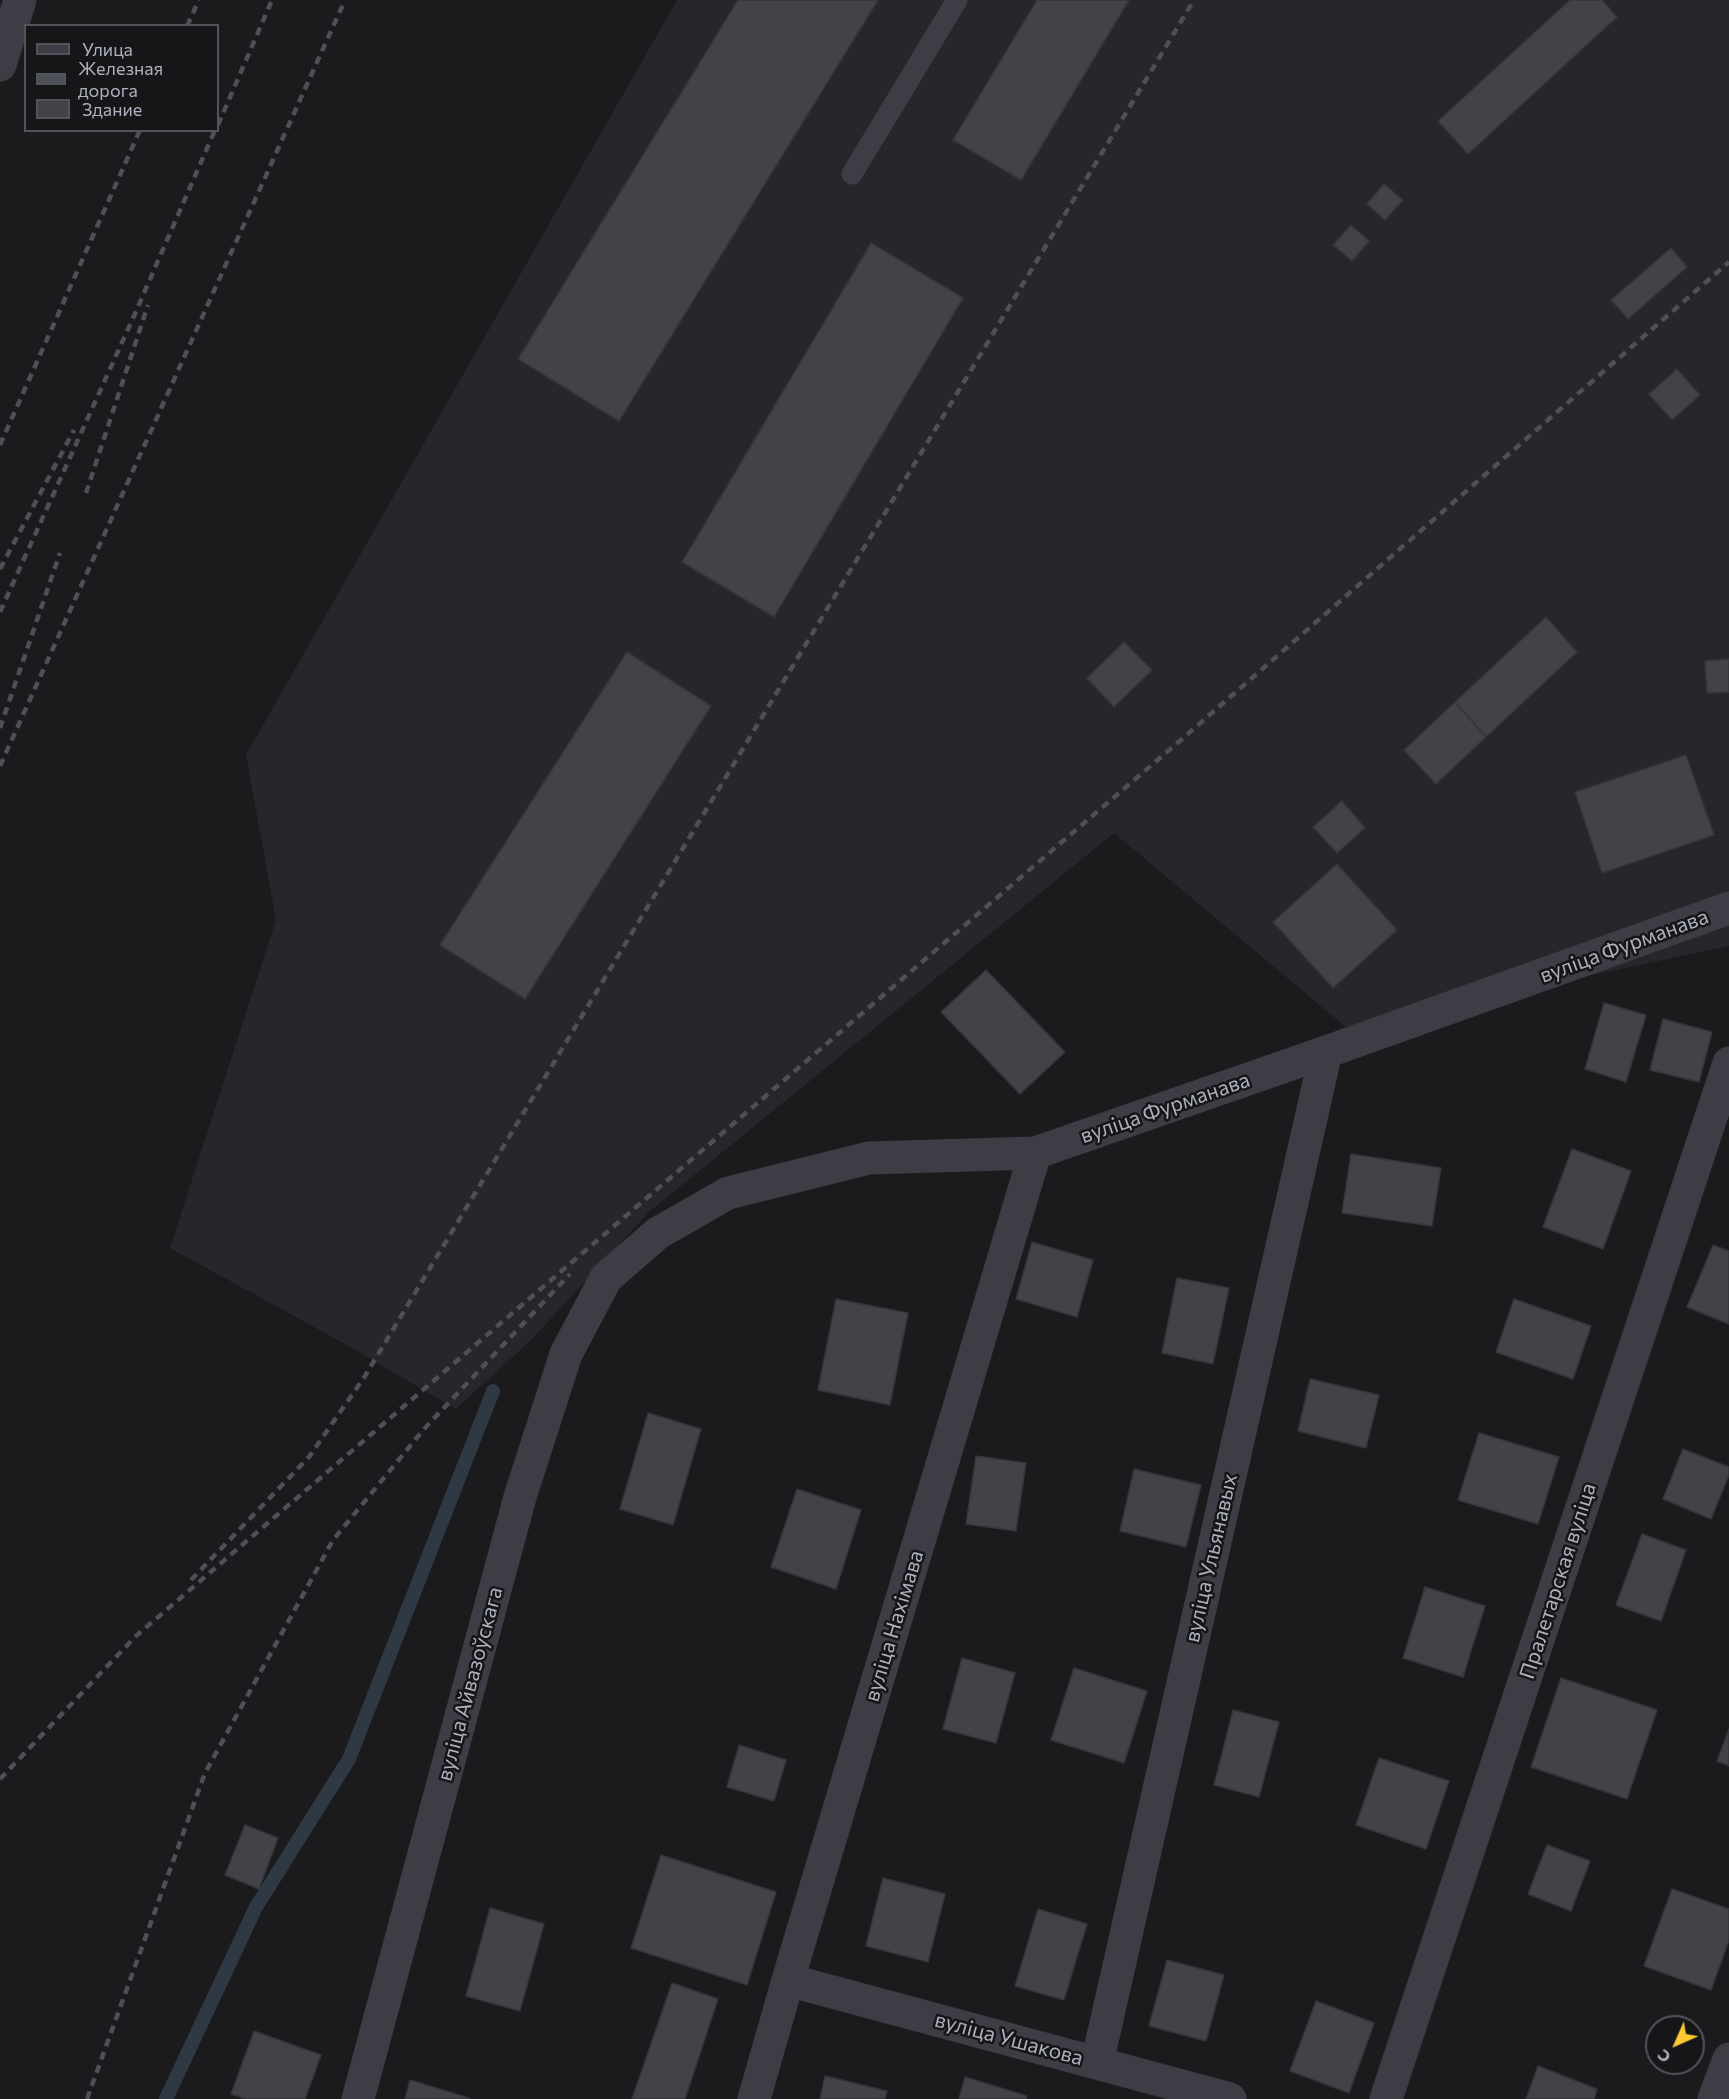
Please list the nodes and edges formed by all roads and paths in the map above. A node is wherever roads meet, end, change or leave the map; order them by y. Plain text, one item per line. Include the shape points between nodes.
1 (20, 0) edge
2 (957, 0) edge
3 (0, 65) edge
4 (852, 174) dead end
5 (1729, 908) edge
6 (1326, 1052) junction
7 (1729, 1063) edge
8 (1035, 1153) junction
9 (606, 1278) joint
10 (788, 1980) junction
11 (1729, 2059) edge
12 (1097, 2063) junction
13 (358, 2099) edge
14 (754, 2099) edge
15 (1230, 2099) edge
16 (1386, 2099) edge
17 (1714, 2099) edge

1 - 3 street
2 - 4 lane
5 - 6 street, вуліца Фурманава
6 - 8 street, вуліца Фурманава
6 - 12 street, вуліца Ульянавых
7 - 16 street, Пралетарская вуліца
8 - 9 street, вуліца Фурманава via 869,1158 728,1193 658,1233
8 - 10 street, вуліца Нахімава
9 - 13 street, вуліца Айвазоўскага via 567,1354 520,1497
10 - 12 street, вуліца Ушакова
10 - 14 street, вуліца Нахімава
11 - 17 street
12 - 15 street, вуліца Ушакова

